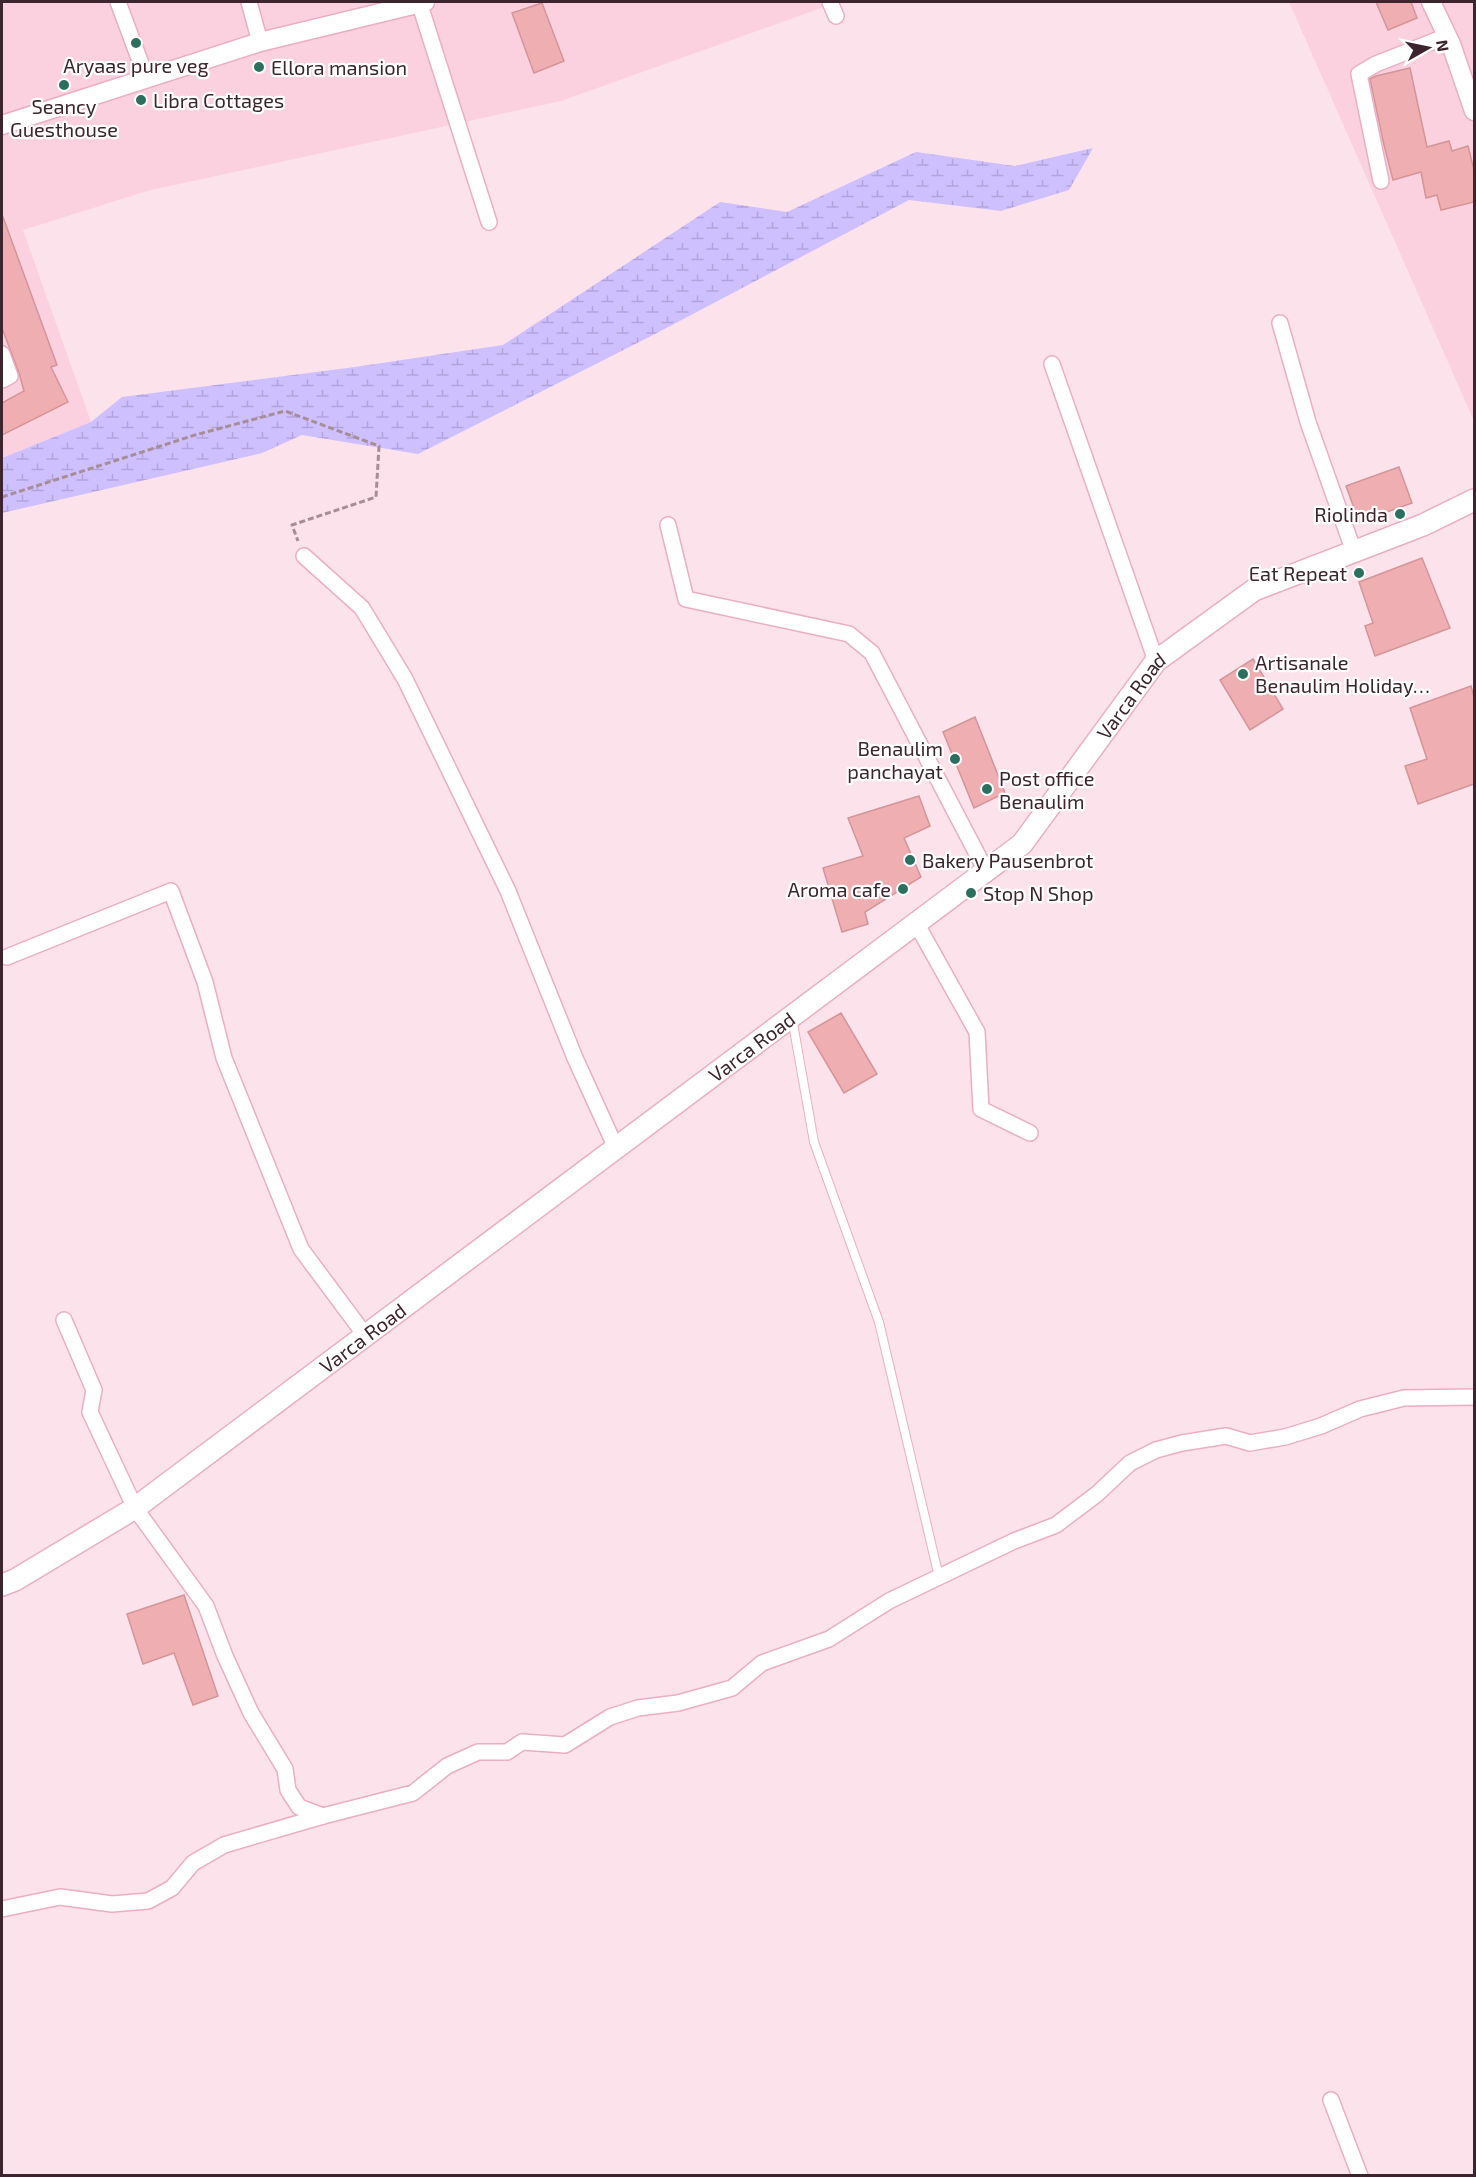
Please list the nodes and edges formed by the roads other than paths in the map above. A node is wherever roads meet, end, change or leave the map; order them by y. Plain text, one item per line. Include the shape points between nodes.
1 (118, 2) edge
2 (249, 2) edge
3 (421, 2) edge
4 (830, 2) edge
5 (1431, 2) edge
6 (836, 16) dead end
7 (1447, 36) junction
8 (260, 42) junction
9 (146, 77) junction
10 (1474, 111) edge
11 (2, 125) edge
12 (1381, 181) dead end
13 (489, 222) dead end
14 (1280, 323) dead end
15 (2, 354) edge
16 (1052, 364) dead end
17 (2, 380) edge
18 (1474, 500) edge
19 (668, 525) dead end
20 (1354, 552) junction
21 (304, 556) road end
22 (1156, 661) junction
23 (986, 871) junction
24 (916, 923) junction
25 (7, 957) dead end
26 (792, 1016) junction
27 (1030, 1132) dead end
28 (616, 1148) junction
29 (64, 1320) dead end
30 (365, 1335) junction
31 (1474, 1397) edge
32 (135, 1508) junction
33 (939, 1577) junction
34 (2, 1585) edge
35 (323, 1816) junction
36 (2, 1909) edge
37 (1331, 2100) dead end
38 (1360, 2175) edge

1 - 9 street
2 - 8 street
3 - 8 street
3 - 13 street
4 - 6 street
5 - 7 street
7 - 10 street
7 - 12 street via 1359,74
8 - 9 street
9 - 11 street
14 - 20 street via 1308,422
15 - 17 street via 10,376
16 - 22 street
18 - 20 main road, Varca Road
19 - 23 street via 686,599 849,634 872,653
20 - 22 main road, Varca Road via 1254,590
21 - 28 street via 362,608 405,679 508,891
22 - 23 main road, Varca Road via 1022,844
23 - 24 main road, Varca Road
24 - 26 main road, Varca Road
24 - 27 street via 977,1032 981,1109
25 - 30 street via 171,891 205,982 224,1058 301,1249
26 - 28 main road, Varca Road
26 - 33 lane via 814,1142 879,1322
28 - 30 main road, Varca Road
29 - 32 street via 94,1390 90,1412
30 - 32 main road, Varca Road
31 - 33 street via 1404,1398 1360,1409 1285,1437 1250,1443 1226,1436 1156,1450 1130,1462 1056,1525
32 - 34 main road, Varca Road
32 - 35 street via 206,1606 251,1713 285,1769 288,1790 299,1807
33 - 35 street via 889,1601 829,1639 762,1663 732,1689 610,1717 565,1745 522,1742 507,1752 478,1752 447,1766 413,1793
35 - 36 street via 224,1845 193,1863 172,1888 148,1901 112,1904 60,1897
37 - 38 street

